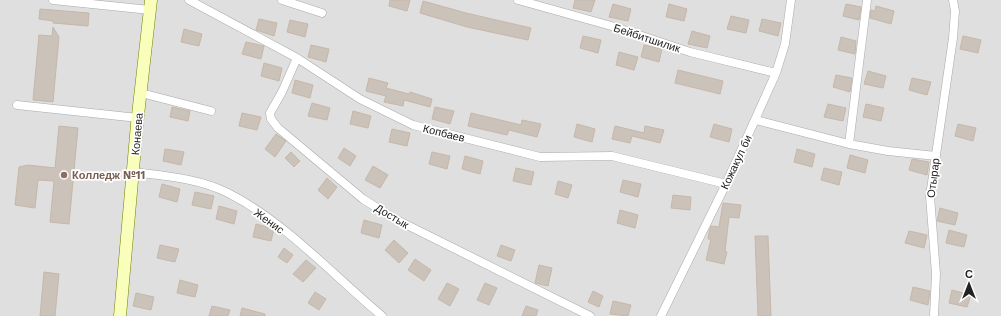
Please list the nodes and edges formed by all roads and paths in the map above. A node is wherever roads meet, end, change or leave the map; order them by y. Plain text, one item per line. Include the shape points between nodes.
1 (53, 0) edge
2 (189, 0) edge
3 (282, 0) edge
4 (518, 0) edge
5 (791, 0) edge
6 (867, 0) edge
7 (953, 0) edge
8 (150, 5) edge
9 (322, 13) dead end
10 (297, 58) junction
11 (776, 73) junction
12 (141, 93) junction
13 (17, 105) dead end
14 (211, 111) dead end
15 (138, 118) junction
16 (756, 120) junction
17 (849, 144) junction
18 (936, 156) junction
19 (133, 172) junction
20 (726, 184) junction
21 (122, 315) edge
22 (382, 316) edge
23 (590, 316) edge
24 (660, 316) edge
25 (934, 316) edge

1 - 8 street
2 - 10 street, Копбаев
3 - 9 street
4 - 11 street, Бейбитшилик via 615,27 690,52
5 - 11 street, Кожакул би via 785,44
6 - 17 street
7 - 18 street, Отырар via 953,31
8 - 12 main road, Конаева
10 - 20 street, Копбаев via 360,99 412,125 540,157 612,156
10 - 23 street, Достык via 270,114 278,128 363,199 394,219
11 - 16 street, Кожакул би
12 - 14 street
12 - 15 main road, Конаева
13 - 15 street
15 - 19 main road, Конаева
16 - 17 street
16 - 20 street, Кожакул би
17 - 18 street
18 - 25 street, Отырар via 930,196 936,274
19 - 21 main road, Конаева
19 - 22 street, Женис via 198,182 227,192 270,220 312,253
20 - 24 street, Кожакул би

